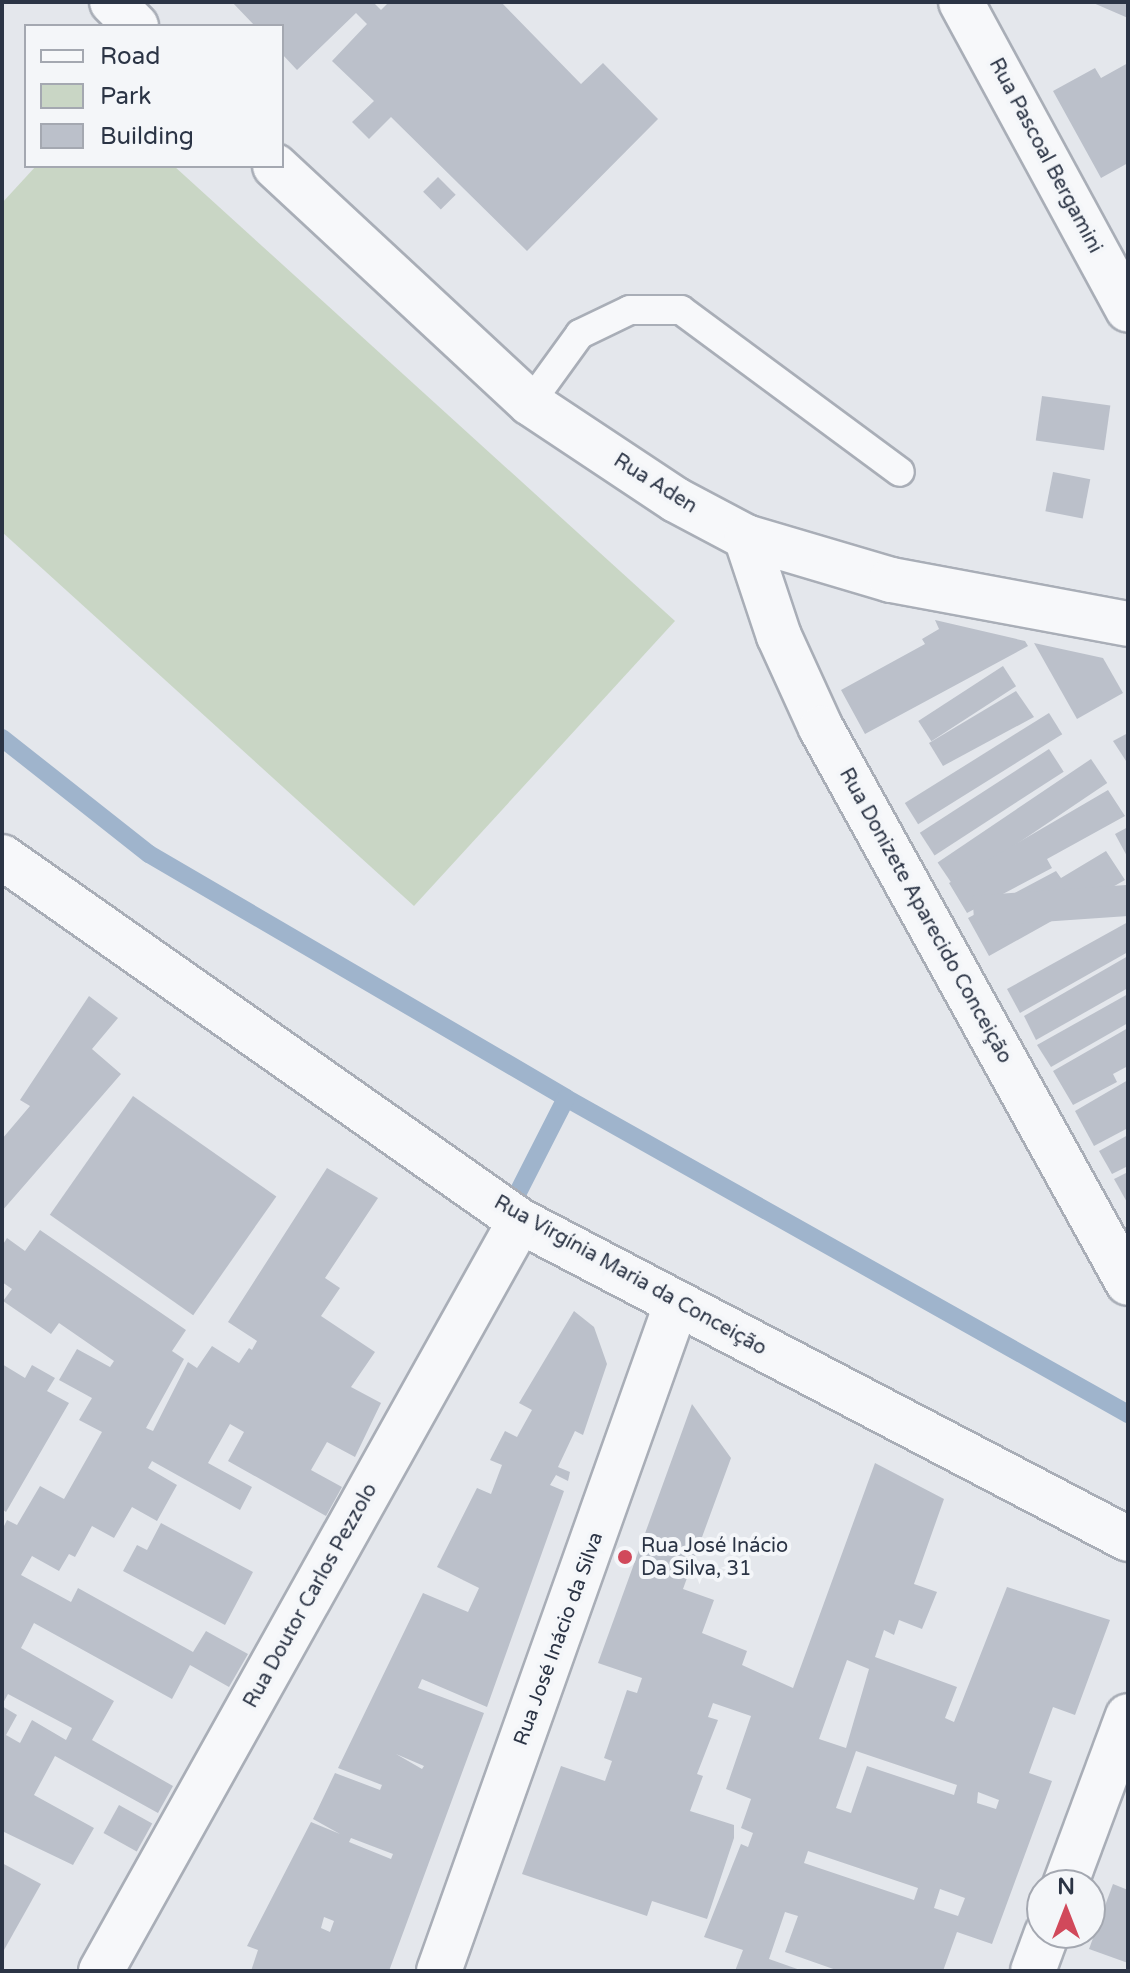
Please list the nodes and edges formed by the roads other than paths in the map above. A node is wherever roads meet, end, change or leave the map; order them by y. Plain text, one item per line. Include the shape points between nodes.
1 (112, 2) edge
2 (961, 2) edge
3 (134, 24) edge
4 (277, 168) edge
5 (1128, 310) edge
6 (530, 403) junction
7 (900, 472) dead end
8 (746, 537) junction
9 (1128, 624) edge
10 (2, 857) edge
11 (520, 1221) junction
12 (1128, 1283) edge
13 (676, 1305) junction
14 (1128, 1539) edge
15 (1128, 1716) edge
16 (1071, 1869) edge
17 (1041, 1949) edge
18 (101, 1971) edge
19 (439, 1971) edge
20 (1033, 1971) edge

1 - 3 street
2 - 5 street, Rua Pascoal Bergamini
4 - 6 street, Rua Aden
6 - 7 lane via 580,334 630,310 681,310
6 - 8 street, Rua Aden via 676,500
8 - 9 street, Rua Aden via 891,580
8 - 12 street, Rua Donizete Aparecido Conceição via 779,636 821,728
10 - 11 street, Rua Virgínia Maria da Conceição
11 - 13 street, Rua Virgínia Maria da Conceição
11 - 18 street, Rua Doutor Carlos Pezzolo
13 - 14 street, Rua Virgínia Maria da Conceição
13 - 19 street, Rua José Inácio da Silva
15 - 16 street
17 - 20 street

